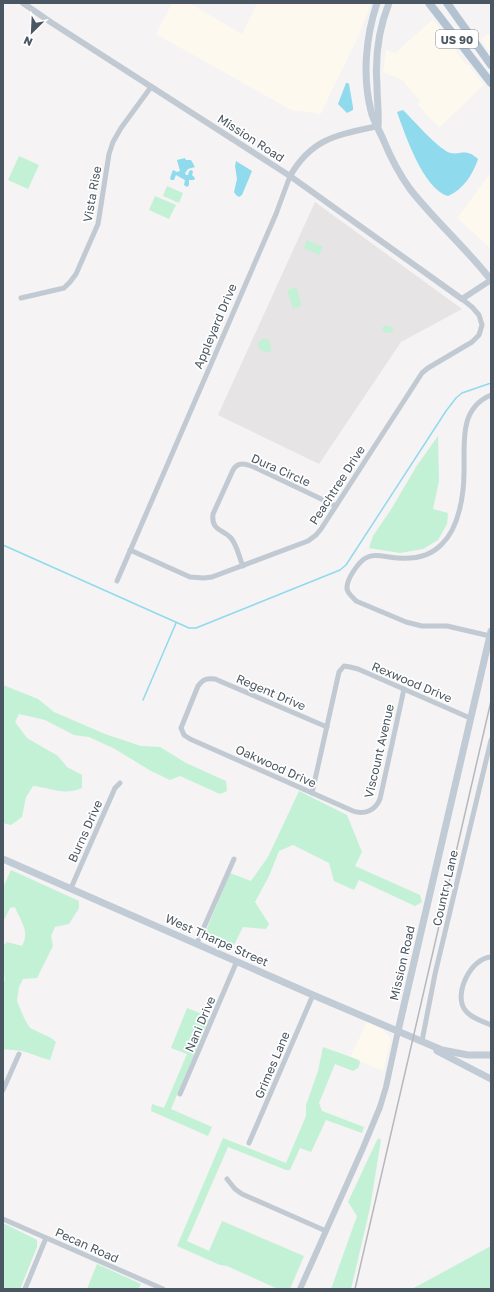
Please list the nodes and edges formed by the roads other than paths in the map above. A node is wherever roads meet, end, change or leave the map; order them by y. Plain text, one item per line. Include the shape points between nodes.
1 (23, 3) edge
2 (377, 3) edge
3 (389, 3) edge
4 (429, 3) edge
5 (447, 3) edge
6 (448, 29) junction
7 (471, 37) junction
8 (491, 65) edge
9 (491, 83) edge
10 (151, 87) junction
11 (378, 126) junction
12 (290, 176) junction
13 (491, 280) edge
14 (21, 298) dead end
15 (462, 299) junction
16 (491, 395) edge
17 (336, 506) junction
18 (130, 550) junction
19 (242, 566) junction
20 (117, 581) dead end
21 (490, 633) edge
22 (404, 689) junction
23 (470, 718) junction
24 (327, 727) junction
25 (182, 731) joint
26 (491, 740) edge
27 (120, 783) dead end
28 (312, 793) junction
29 (366, 812) joint
30 (3, 858) edge
31 (234, 859) dead end
32 (71, 888) junction
33 (197, 943) junction
34 (491, 957) edge
35 (237, 961) junction
36 (313, 995) junction
37 (491, 1025) edge
38 (398, 1031) junction
39 (422, 1041) junction
40 (19, 1054) dead end
41 (468, 1055) junction
42 (491, 1055) edge
43 (473, 1070) junction
44 (491, 1079) edge
45 (3, 1090) edge
46 (180, 1094) dead end
47 (250, 1142) dead end
48 (227, 1179) dead end
49 (3, 1219) edge
50 (326, 1231) junction
51 (46, 1238) junction
52 (25, 1289) edge
53 (163, 1289) edge
54 (300, 1289) edge

1 - 10 street, Mission Road
2 - 11 main road via 370,32 366,79 371,112
3 - 11 main road via 377,55
4 - 6 main road, US 90
5 - 7 main road, US 90
6 - 7 main road via 455,28
6 - 9 main road, US 90
7 - 8 main road, US 90
10 - 12 street, Mission Road
10 - 14 street, Vista Rise via 113,142 98,224 76,274 64,288
11 - 12 street, Appleyard Drive via 338,135 315,146
11 - 13 main road via 386,148 411,189
12 - 15 street, Mission Road
12 - 18 street, Appleyard Drive via 276,214
13 - 15 street
15 - 17 street, Peachtree Drive via 479,315 482,325 479,335 422,373
16 - 21 street via 474,408 466,423 463,489 456,522 448,537 436,550 416,558 379,555 364,559 354,571 347,588 356,601 406,622
17 - 19 street, Peachtree Drive via 316,535 308,542
17 - 19 street, Dura Circle via 254,467 243,463 237,465 214,514 213,522 232,539
18 - 19 street, Peachtree Drive via 198,578 212,577
18 - 20 street, Appleyard Drive
21 - 23 main road, Mission Road
22 - 23 street, Rexwood Drive
22 - 24 street, Rexwood Drive via 344,666 339,672
22 - 29 street, Viscount Avenue via 380,799 376,807
23 - 38 main road, Mission Road
24 - 25 street, Regent Drive via 215,679 206,678 198,686 182,725
24 - 28 street
25 - 28 street, Oakwood Drive via 190,739
26 - 39 street, Country Lane via 435,974
27 - 32 street, Burns Drive via 115,788
28 - 29 street, Oakwood Drive via 353,811
30 - 32 main road, West Tharpe Street
31 - 33 street
32 - 33 main road, West Tharpe Street
33 - 35 main road, West Tharpe Street
34 - 37 street via 480,960 472,968 460,996 462,1006 468,1014
35 - 36 main road, West Tharpe Street
35 - 46 street, Nani Drive
36 - 38 main road, West Tharpe Street
36 - 47 street, Grimes Lane
38 - 39 main road, West Tharpe Street
38 - 50 street, Mission Road via 380,1107
39 - 41 main road via 442,1050
39 - 43 main road via 446,1057
40 - 45 street
41 - 42 main road
41 - 43 main road via 469,1065
43 - 44 main road
48 - 50 street via 242,1194
49 - 51 street, Pecan Road
50 - 54 street, Mission Road
51 - 52 street
51 - 53 street, Pecan Road

